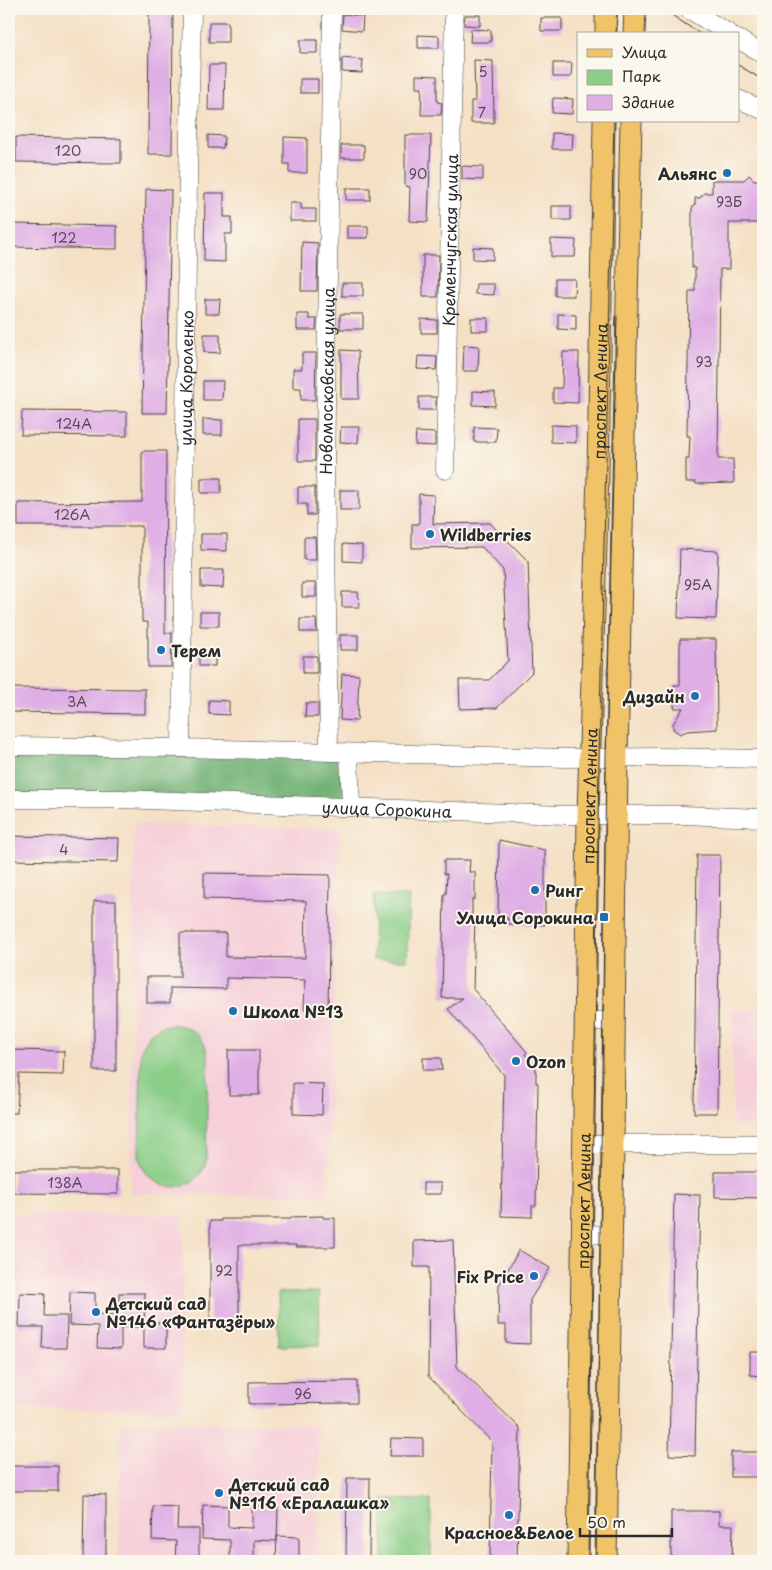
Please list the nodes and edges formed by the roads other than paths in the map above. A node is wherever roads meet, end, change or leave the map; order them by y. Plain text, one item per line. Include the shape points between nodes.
1 (192, 9) edge
2 (332, 9) edge
3 (454, 9) edge
4 (606, 9) edge
5 (635, 9) edge
6 (688, 9) edge
7 (606, 32) edge
8 (634, 32) edge
9 (727, 32) edge
10 (740, 40) edge
11 (763, 54) edge
12 (740, 100) edge
13 (763, 110) edge
14 (604, 122) edge
15 (632, 122) edge
16 (445, 470) dead end
17 (598, 473) junction
18 (623, 474) junction
19 (9, 746) edge
20 (181, 748) junction
21 (329, 752) junction
22 (349, 753) junction
23 (617, 757) junction
24 (590, 758) junction
25 (763, 759) edge
26 (9, 799) edge
27 (351, 807) junction
28 (588, 815) junction
29 (616, 815) junction
30 (763, 818) edge
31 (586, 1020) junction
32 (614, 1022) junction
33 (584, 1144) junction
34 (613, 1144) junction
35 (763, 1144) edge
36 (582, 1234) junction
37 (612, 1235) junction
38 (579, 1488) junction
39 (607, 1490) junction
40 (578, 1561) edge
41 (606, 1561) edge

1 - 20 street, улица Короленко
2 - 21 street, Новомосковская улица via 325,470
3 - 16 street, Кременчугская улица
4 - 7 main road
5 - 8 main road
6 - 9 street
10 - 11 street
12 - 13 street
14 - 17 main road, проспект Ленина
15 - 18 main road, проспект Ленина
17 - 18 street
17 - 24 main road, проспект Ленина
18 - 23 main road, проспект Ленина
19 - 20 street
20 - 21 street
21 - 22 street
22 - 24 street
22 - 27 street
23 - 24 street
23 - 25 street
23 - 29 main road, проспект Ленина
24 - 28 main road, проспект Ленина
26 - 27 street, улица Сорокина via 120,799
27 - 28 street, улица Сорокина
28 - 29 street, улица Сорокина
28 - 31 main road, проспект Ленина
29 - 30 street, улица Сорокина
29 - 32 main road, проспект Ленина
31 - 32 street
31 - 33 main road, проспект Ленина
32 - 34 main road, проспект Ленина
33 - 34 street
33 - 36 main road, проспект Ленина
34 - 35 street
34 - 37 main road, проспект Ленина
36 - 37 street
36 - 38 main road, проспект Ленина
37 - 39 main road, проспект Ленина
38 - 39 street
38 - 40 main road, проспект Ленина
39 - 41 main road, проспект Ленина

